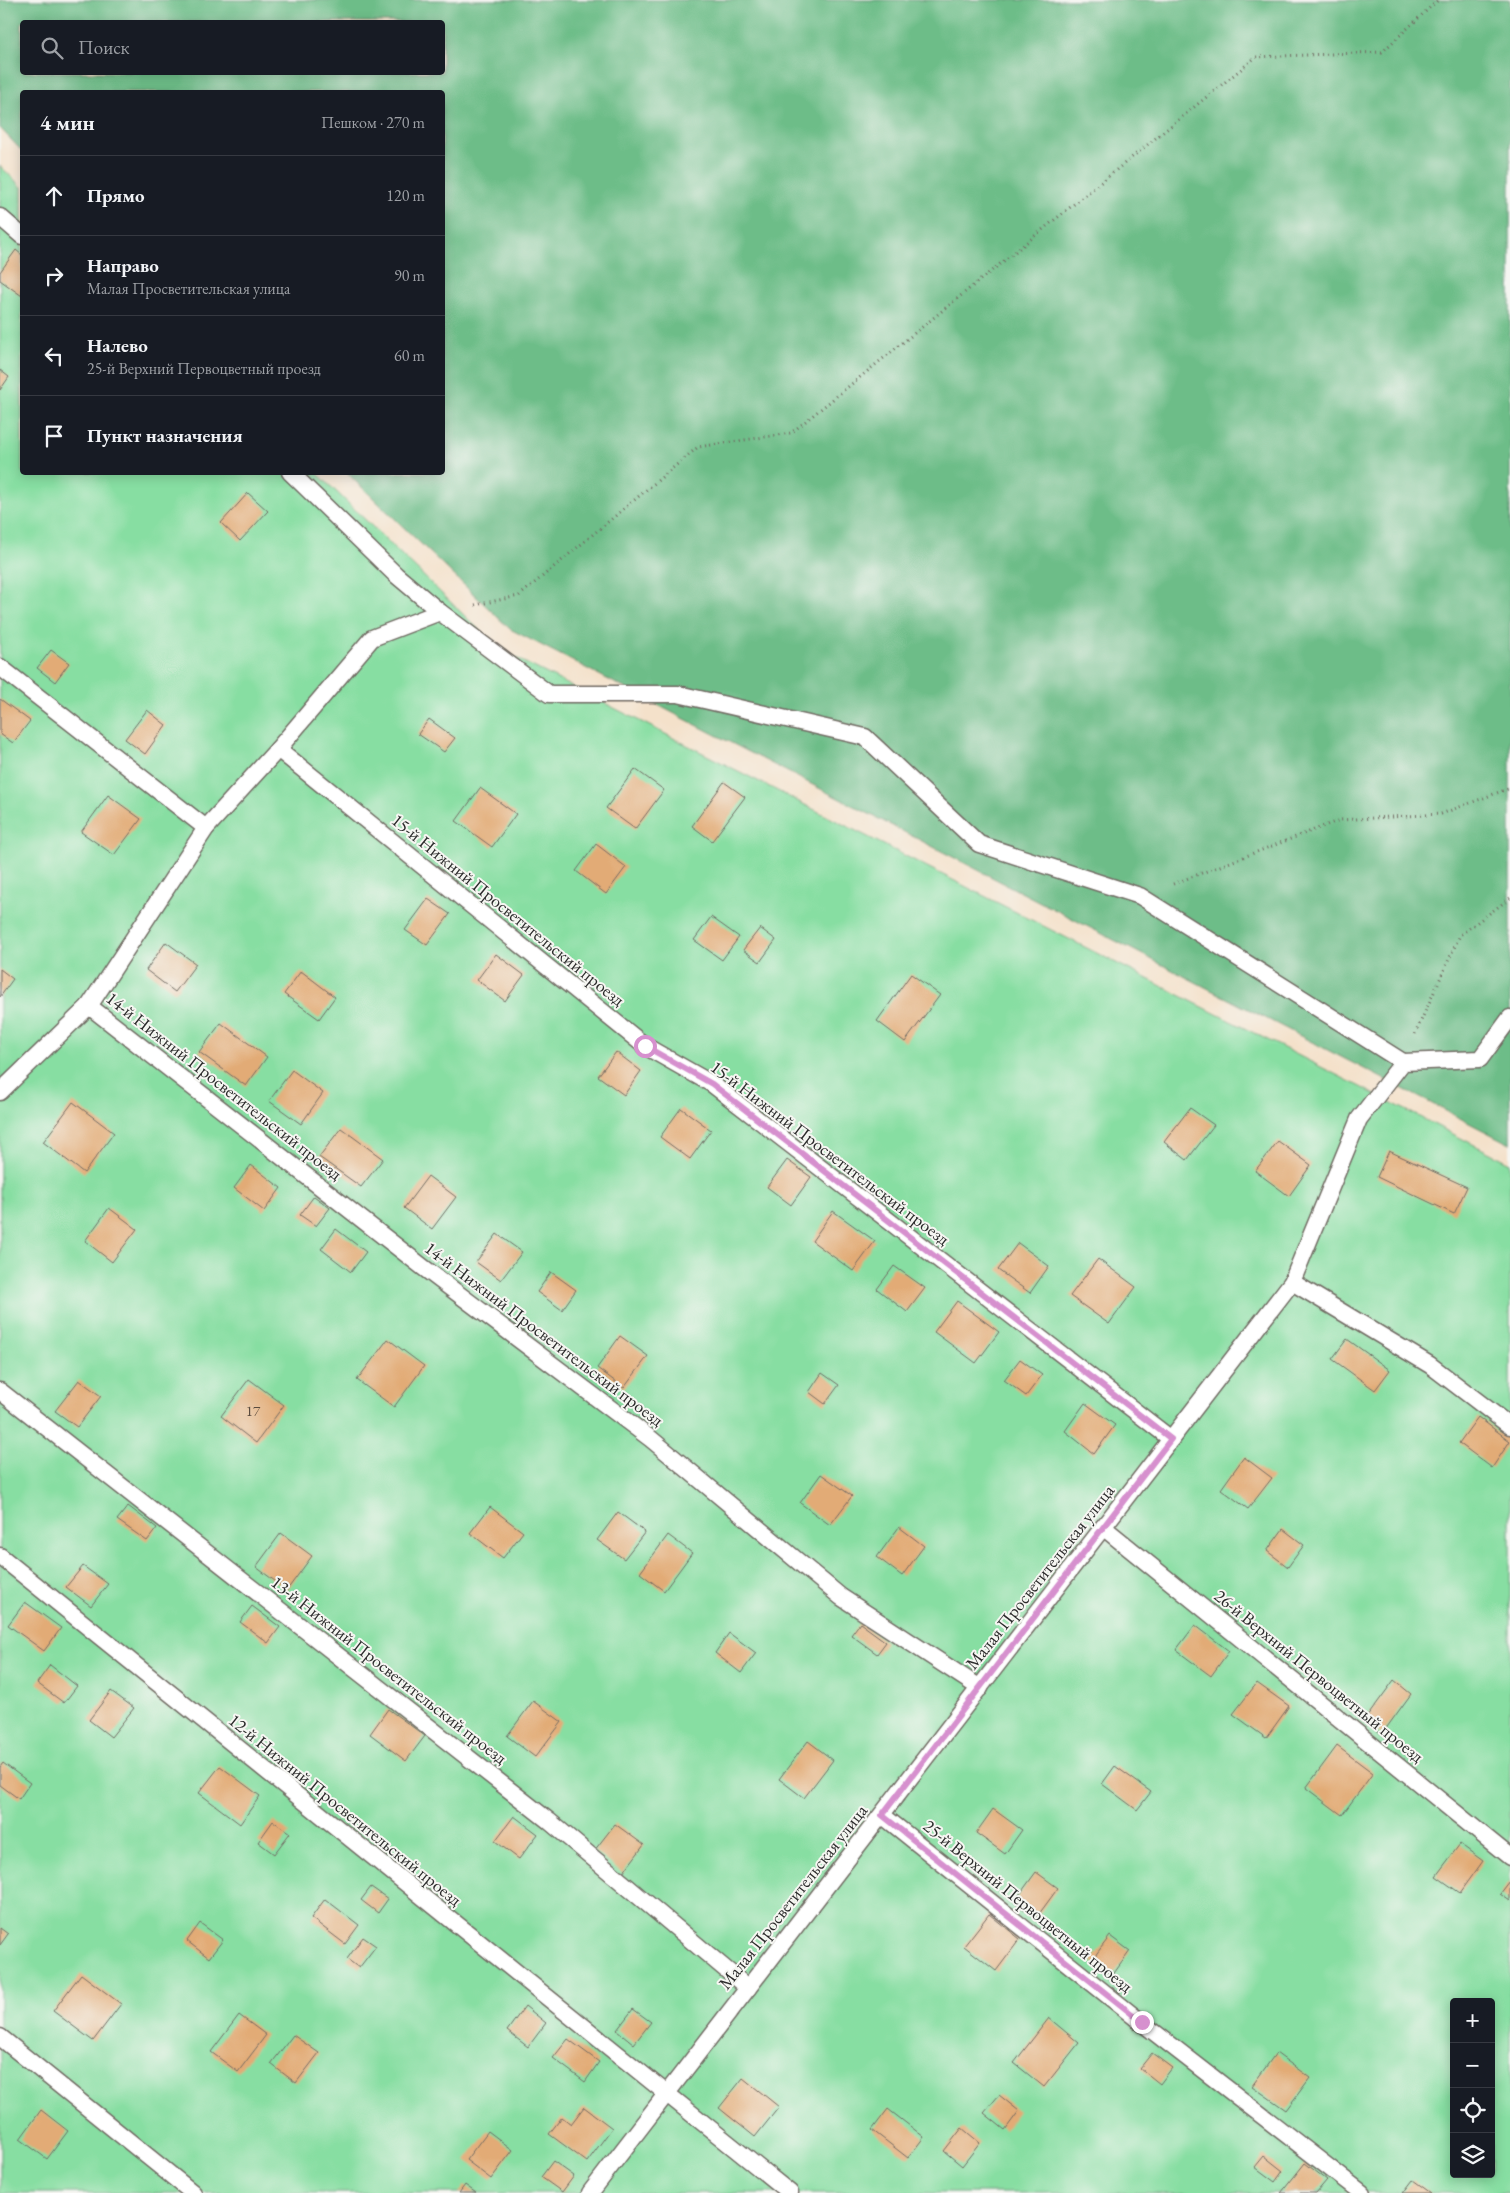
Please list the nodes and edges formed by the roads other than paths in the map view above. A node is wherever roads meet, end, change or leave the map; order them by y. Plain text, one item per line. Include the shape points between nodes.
1 (0, 217) edge
2 (20, 234) edge
3 (293, 475) edge
4 (440, 612) junction
5 (0, 667) edge
6 (278, 749) junction
7 (206, 828) junction
8 (89, 1006) junction
9 (1510, 1018) edge
10 (1403, 1062) junction
11 (0, 1092) edge
12 (1292, 1282) junction
13 (0, 1391) edge
14 (1510, 1426) edge
15 (1171, 1439) junction
16 (1103, 1527) junction
17 (0, 1556) edge
18 (980, 1688) junction
19 (882, 1815) junction
20 (1510, 1857) edge
21 (748, 1988) junction
22 (0, 2037) edge
23 (666, 2094) junction
24 (194, 2193) edge
25 (590, 2193) edge
26 (790, 2193) edge
27 (1362, 2193) edge

1 - 2 lane
3 - 4 lane via 396,575
4 - 6 lane via 372,638
4 - 10 lane via 549,694 678,694 865,737 979,844 1140,896
5 - 7 lane
6 - 7 lane
6 - 15 lane, 15-й Нижний Просветительский проезд via 645,1046 712,1084
7 - 8 lane
8 - 11 lane
8 - 18 lane, 14-й Нижний Просветительский проезд via 424,1268 651,1439 841,1597
9 - 10 lane via 1480,1059
10 - 12 lane, Малая Просветительская улица via 1360,1119
12 - 14 lane via 1430,1365
12 - 15 lane, Малая Просветительская улица
13 - 21 lane, 13-й Нижний Просветительский проезд via 549,1821
15 - 16 lane, Малая Просветительская улица
16 - 18 lane, Малая Просветительская улица
16 - 20 lane, 26-й Верхний Первоцветный проезд
17 - 23 lane, 12-й Нижний Просветительский проезд
18 - 19 lane, Малая Просветительская улица
19 - 21 lane, Малая Просветительская улица
19 - 27 lane, 25-й Верхний Первоцветный проезд
21 - 23 lane, Малая Просветительская улица
22 - 24 lane
23 - 25 lane, Малая Просветительская улица
23 - 26 lane, 12-й Нижний Просветительский проезд

